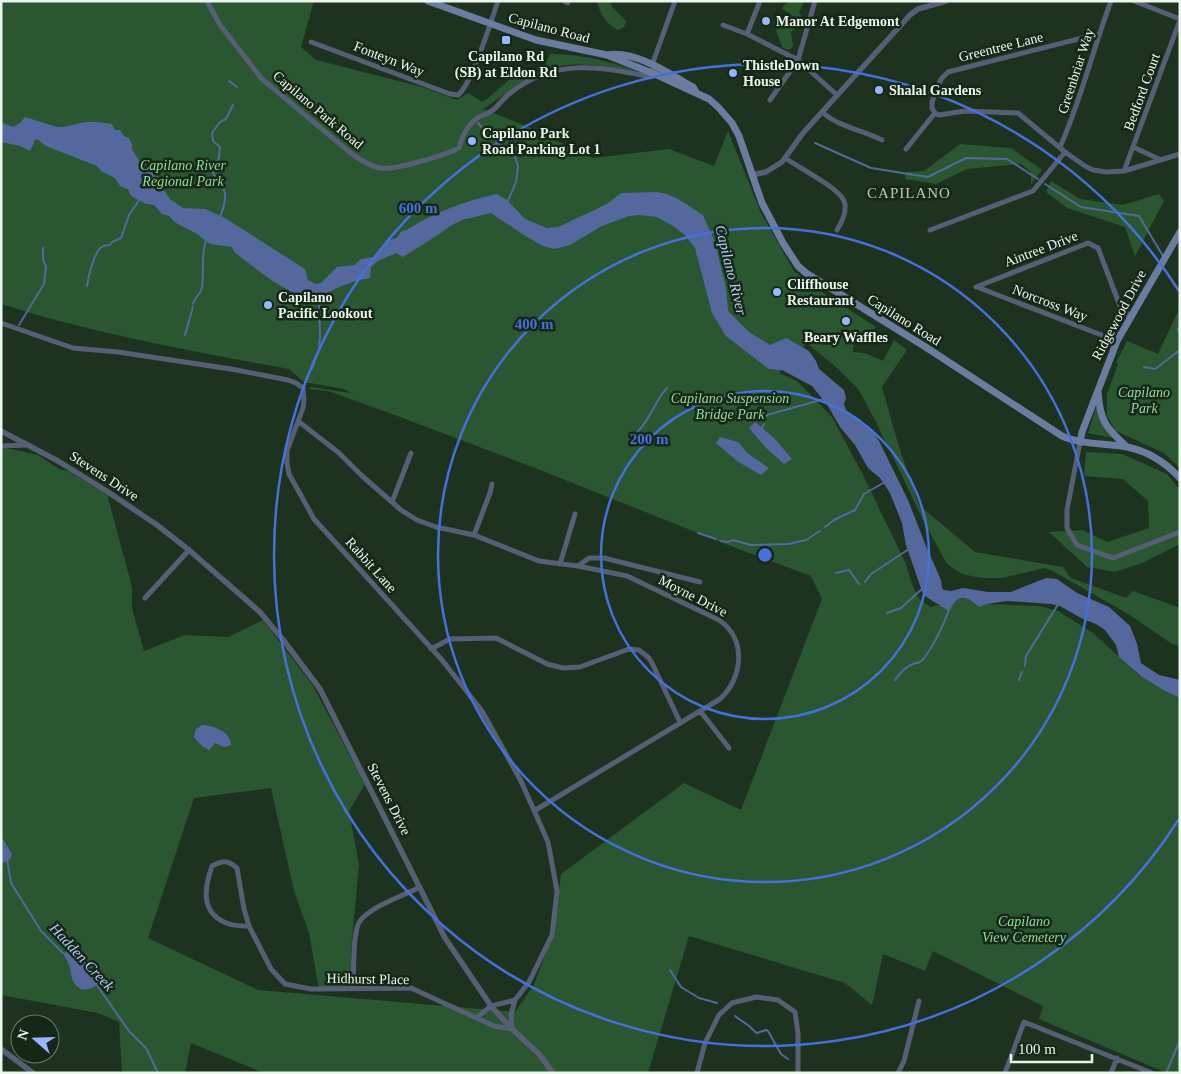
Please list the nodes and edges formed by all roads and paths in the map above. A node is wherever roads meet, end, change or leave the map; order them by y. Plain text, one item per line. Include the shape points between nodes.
1 (207, 1) edge
2 (428, 1) edge
3 (498, 1) edge
4 (675, 1) edge
5 (760, 1) edge
6 (815, 1) edge
7 (946, 1) edge
8 (1112, 1) edge
9 (1134, 1) edge
10 (1180, 20) edge
11 (490, 24) junction
12 (723, 24) dead end
13 (748, 34) junction
14 (1099, 35) junction
15 (311, 42) dead end
16 (608, 55) junction
17 (798, 60) junction
18 (627, 63) junction
19 (652, 65) junction
20 (657, 75) junction
21 (685, 82) junction
22 (696, 92) junction
23 (837, 95) junction
24 (770, 100) dead end
25 (933, 111) junction
26 (822, 112) junction
27 (882, 140) dead end
28 (1060, 147) junction
29 (1133, 147) junction
30 (906, 149) dead end
31 (1064, 152) junction
32 (1180, 154) edge
33 (785, 158) junction
34 (1161, 160) junction
35 (1124, 171) junction
36 (752, 175) junction
37 (837, 230) dead end
38 (930, 230) dead end
39 (1180, 232) edge
40 (976, 286) joint
41 (1130, 317) junction
42 (1, 323) edge
43 (1116, 341) junction
44 (1098, 390) junction
45 (298, 421) junction
46 (1, 431) edge
47 (1080, 442) junction
48 (27, 445) junction
49 (1, 446) edge
50 (1127, 447) junction
51 (411, 453) dead end
52 (1180, 478) edge
53 (492, 484) dead end
54 (392, 502) junction
55 (575, 514) dead end
56 (1180, 532) edge
57 (474, 535) junction
58 (188, 550) junction
59 (560, 564) junction
60 (578, 566) junction
61 (700, 582) dead end
62 (145, 598) dead end
63 (431, 649) junction
64 (700, 712) junction
65 (680, 722) junction
66 (729, 748) dead end
67 (534, 812) junction
68 (420, 888) junction
69 (249, 926) junction
70 (353, 990) junction
71 (515, 1000) junction
72 (919, 1001) dead end
73 (491, 1006) junction
74 (476, 1018) junction
75 (512, 1029) junction
76 (1, 1049) edge
77 (1117, 1058) junction
78 (33, 1073) edge
79 (553, 1073) edge
80 (697, 1073) edge
81 (798, 1073) edge
82 (898, 1073) edge
83 (1005, 1073) edge
84 (1111, 1073) edge
85 (1152, 1073) edge

1 - 20 street, Capilano Park Road via 220,25 262,79 352,154 381,168 434,158 459,148 472,122 545,73 576,68 651,77
2 - 11 main road, Capilano Road
3 - 11 street
4 - 19 street
5 - 13 street
6 - 17 street
7 - 23 street via 918,9 910,15
8 - 14 street, Greenbriar Way
9 - 10 street
10 - 29 street, Bedford Court
11 - 15 street, Fonteyn Way via 466,86 459,94 450,94
11 - 16 main road, Capilano Road via 553,45
12 - 13 street
13 - 17 street
14 - 25 street, Greentree Lane via 948,72 941,79 932,102
14 - 28 street, Greenbriar Way
16 - 18 main road, Capilano Road
16 - 19 main road, Capilano Road via 616,53
17 - 23 street
17 - 24 street
18 - 19 main road
18 - 20 main road, Capilano Road
19 - 20 street
19 - 21 main road, Capilano Road
20 - 21 main road
20 - 22 main road, Capilano Road
21 - 22 main road, Capilano Road
22 - 36 main road, Capilano Road via 718,107 732,123
23 - 26 street
25 - 28 street via 940,115 965,111 1018,113
25 - 30 street
26 - 27 street via 835,122
26 - 33 street
28 - 31 street
29 - 34 street
29 - 35 street, Bedford Court
31 - 35 street via 1093,170
31 - 38 street via 1033,191
32 - 34 street
33 - 36 street via 774,168
33 - 37 street via 840,193 845,202 845,214
34 - 35 street
36 - 47 main road, Capilano Road via 762,203 798,266 806,274 1058,434
39 - 41 main road, Ridgewood Drive
40 - 41 street, Aintree Drive via 1088,243 1098,248 1120,306
40 - 43 street, Norcross Way
41 - 43 main road, Ridgewood Drive
42 - 45 street, Rabbit Lane via 73,348 231,369 296,383 303,388 304,394
43 - 44 main road, Ridgewood Drive
44 - 47 main road, Ridgewood Drive
44 - 50 main road via 1099,409 1105,424
45 - 54 street, Moyne Drive via 339,453
45 - 63 street, Rabbit Lane via 287,451 287,463 289,474 314,519
46 - 48 street, Stevens Drive
47 - 50 main road, Capilano Road
47 - 56 street via 1067,510 1067,528 1077,545 1113,558
48 - 49 street
48 - 58 street, Stevens Drive via 105,490
50 - 52 main road, Capilano Road via 1161,461
51 - 54 street
53 - 57 street
54 - 57 street, Moyne Drive via 424,523
55 - 59 street
57 - 59 street, Moyne Drive via 539,561
58 - 62 street
58 - 68 street, Stevens Drive via 260,612 320,689
59 - 60 street, Moyne Drive
60 - 61 street, Moyne Drive via 589,558 604,558
60 - 64 street, Moyne Drive via 627,576 719,620 729,629 739,654 736,678 725,694
63 - 65 street via 450,640 496,638 547,664 563,668 580,666 629,649 639,650 650,658
63 - 67 street, Rabbit Lane via 482,711 521,781
64 - 65 street, Moyne Drive
64 - 66 street
65 - 67 street, Moyne Drive
67 - 71 street, Rabbit Lane via 548,842 557,890 552,935 529,982
68 - 70 street via 368,912 358,922
68 - 73 street, Stevens Drive via 445,938
69 - 69 street, Hidhurst Place via 230,925 215,917 209,909 205,897 212,866 222,861 237,868
69 - 70 street, Hidhurst Place via 271,969 285,984 311,989
70 - 74 street, Hidhurst Place via 411,988
71 - 73 street
71 - 75 street
72 - 82 street
73 - 74 street
73 - 75 street, Stevens Drive
74 - 75 street, Hidhurst Place
75 - 79 street, Stevens Drive via 539,1054
76 - 78 street
77 - 83 street via 1024,1022
77 - 84 street
77 - 85 street
80 - 81 street via 705,1043 719,1015 732,1003 756,997 778,1000 795,1012

